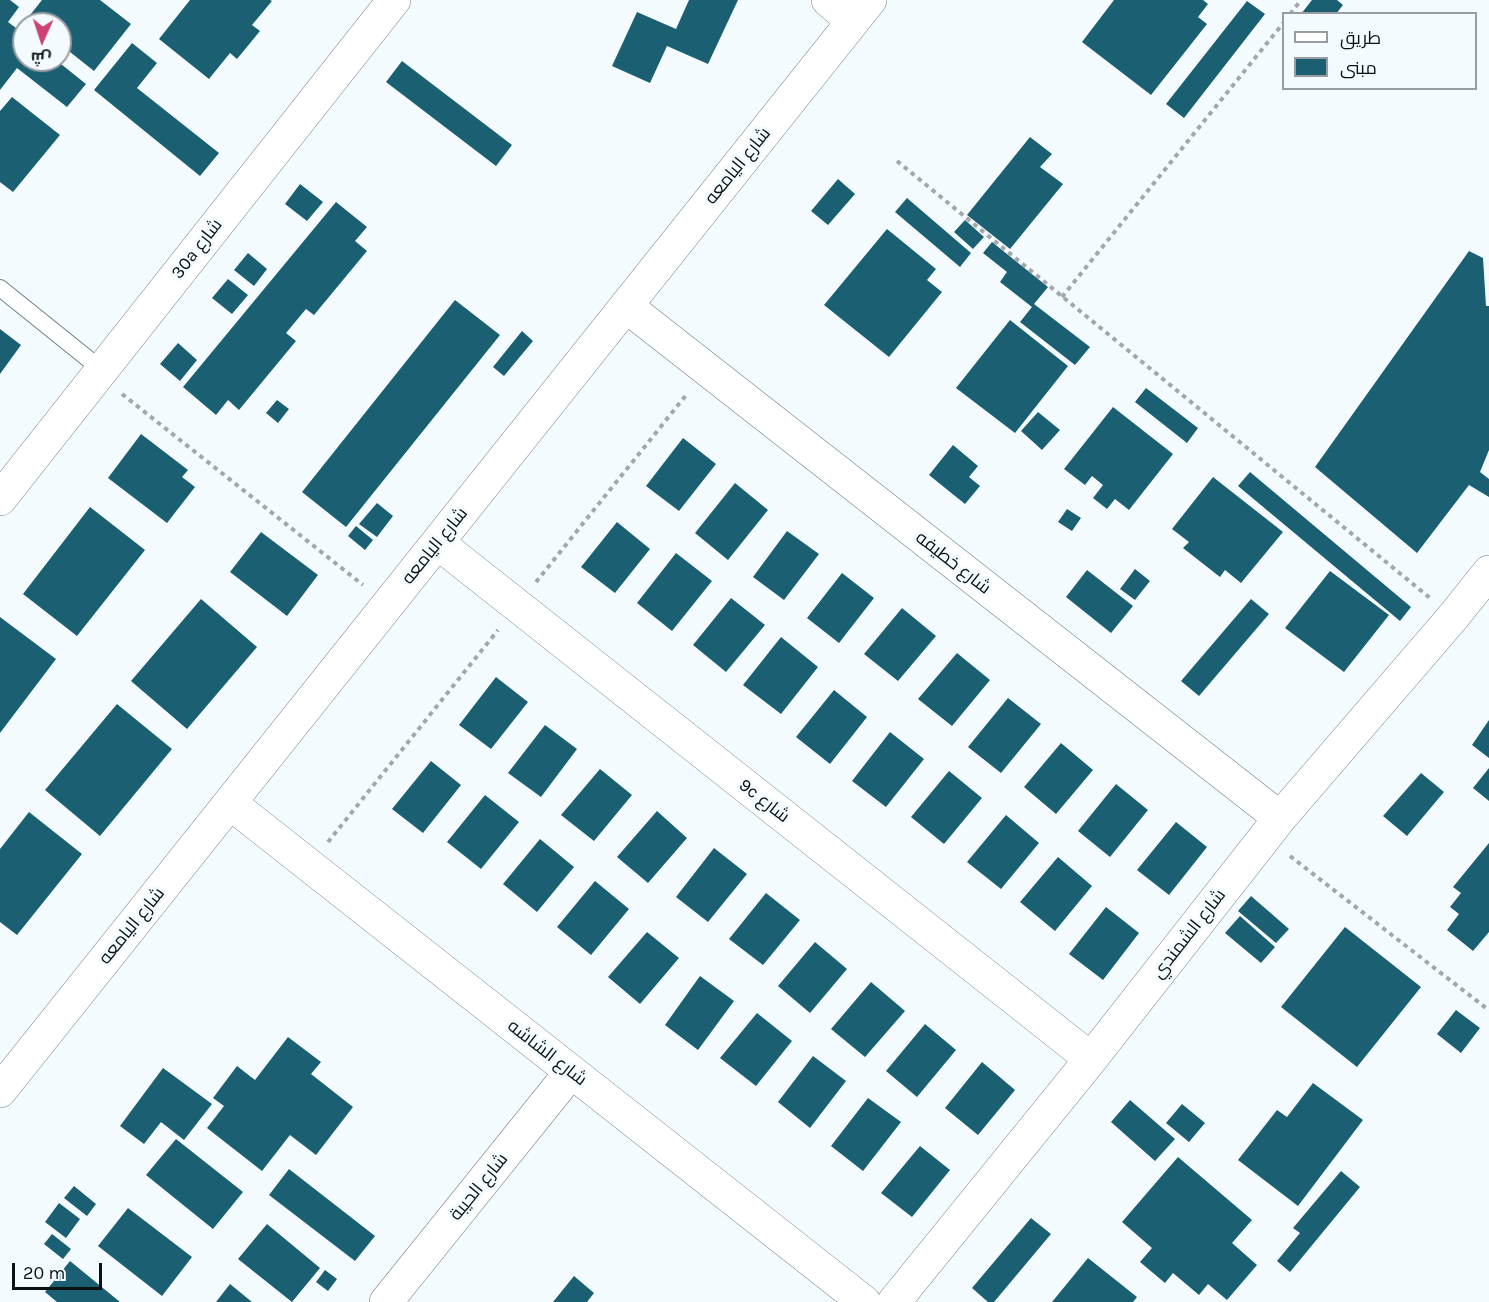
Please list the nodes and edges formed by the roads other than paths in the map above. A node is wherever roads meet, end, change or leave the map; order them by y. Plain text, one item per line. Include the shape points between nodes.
1 (394, 0) edge
2 (828, 0) edge
3 (862, 11) edge
4 (0, 288) edge
5 (626, 306) junction
6 (100, 372) junction
7 (0, 499) edge
8 (438, 543) junction
9 (1489, 572) edge
10 (230, 803) junction
11 (1273, 828) junction
12 (1091, 1059) junction
13 (571, 1072) junction
14 (0, 1091) edge
15 (386, 1302) edge
16 (864, 1302) edge
17 (894, 1302) edge

1 - 6 street, 30a شارع
2 - 3 street
3 - 5 street, شارع اليامعه
4 - 6 lane
5 - 8 street, شارع اليامعه
5 - 11 street, شارع خطيفه
6 - 7 street, 30a شارع
8 - 10 street, شارع اليامعه
8 - 12 street, 9c شارع
9 - 11 street, شارع الشمندي
10 - 13 street, شارع الشاشه
10 - 14 street, شارع اليامعه
11 - 12 street, شارع الشمندي
12 - 17 street, شارع الشمندي
13 - 15 street, شارع الحيبة
13 - 16 street, شارع الشاشه

